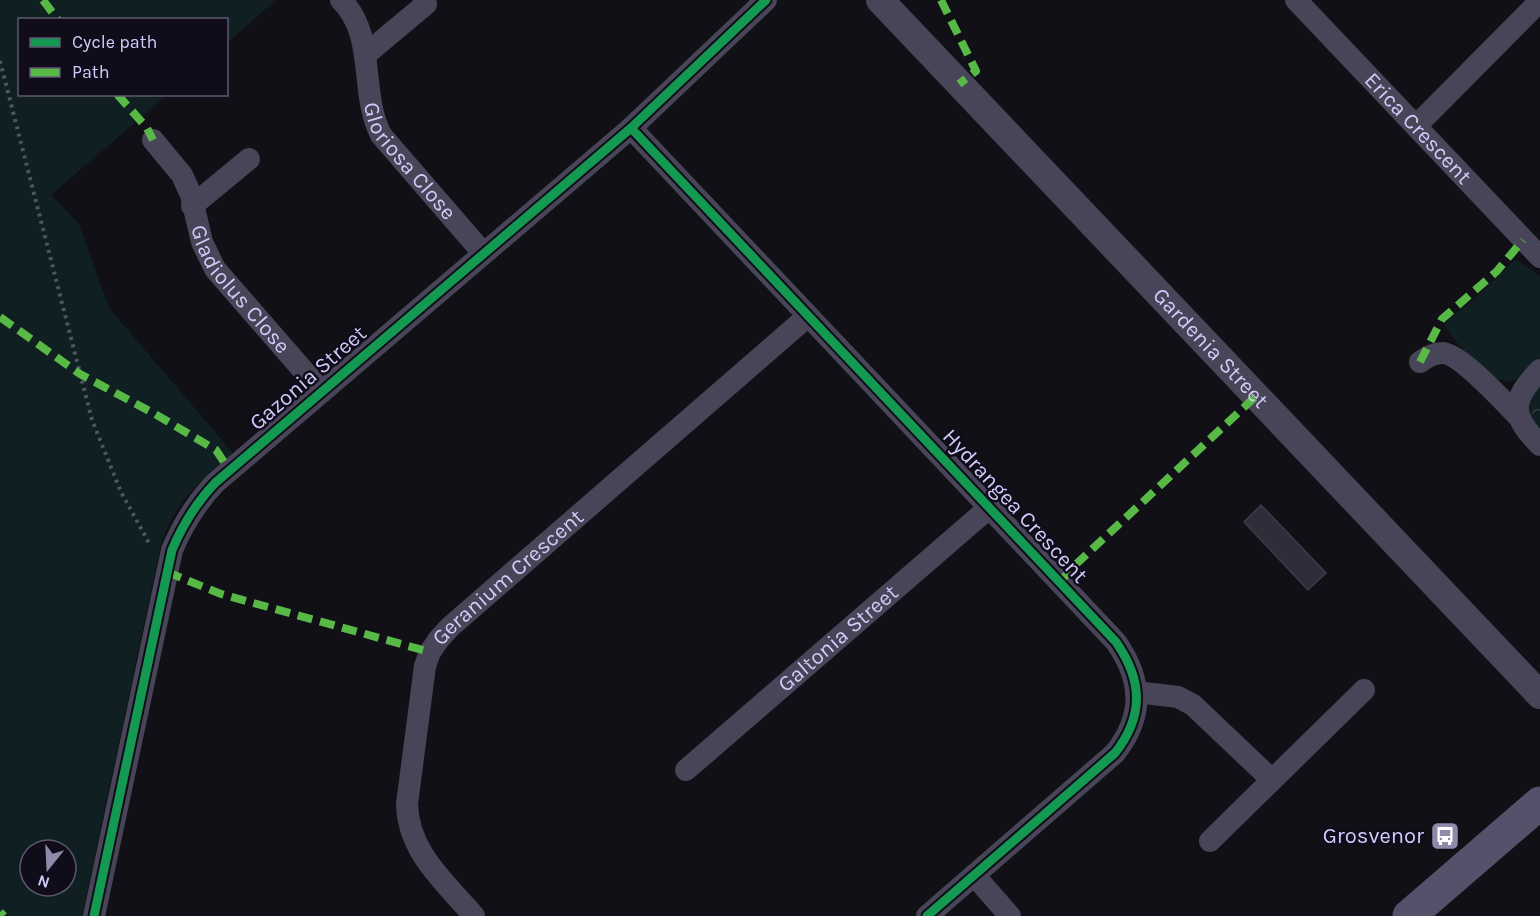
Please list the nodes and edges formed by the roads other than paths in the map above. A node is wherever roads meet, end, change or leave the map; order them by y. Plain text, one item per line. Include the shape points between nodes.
1 (341, 0) edge
2 (766, 0) edge
3 (880, 0) edge
4 (1296, 0) edge
5 (1540, 1) edge
6 (426, 4) dead end
7 (365, 56) junction
8 (1416, 126) junction
9 (631, 128) junction
10 (153, 140) dead end
11 (249, 159) dead end
12 (192, 206) junction
13 (483, 253) junction
14 (1540, 257) edge
15 (808, 316) junction
16 (1420, 362) dead end
17 (1540, 370) edge
18 (322, 392) junction
19 (1519, 417) junction
20 (1540, 445) edge
21 (990, 507) junction
22 (1364, 690) dead end
23 (1137, 692) junction
24 (1540, 695) edge
25 (686, 770) dead end
26 (1272, 780) junction
27 (1540, 803) edge
28 (1210, 842) dead end
29 (974, 876) junction
30 (93, 916) edge
31 (474, 916) edge
32 (927, 916) edge
33 (1010, 916) edge
34 (1409, 916) edge

1 - 7 street, Gloriosa Close via 355,18
2 - 9 street, Gazonia Street
3 - 24 street, Gardenia Street
4 - 8 street, Erica Crescent
5 - 8 street
6 - 7 street
7 - 13 street, Gloriosa Close via 372,113 381,135
8 - 14 street, Erica Crescent
9 - 13 street, Gazonia Street
9 - 15 street, Hydrangea Crescent
10 - 12 street, Gladiolus Close via 182,174
11 - 12 street, Gladiolus Close
12 - 18 street, Gladiolus Close via 215,269
13 - 18 street, Gazonia Street
15 - 21 street, Hydrangea Crescent
15 - 31 street, Geranium Crescent via 450,627 430,652 422,680 407,817 422,855
16 - 19 street via 1442,353 1458,358
17 - 19 street via 1522,389
18 - 30 street, Gazonia Street via 215,483 202,497 172,550
19 - 20 street
21 - 23 street, Hydrangea Crescent via 1116,642 1127,657
21 - 25 street, Galtonia Street
22 - 26 street
23 - 26 street via 1178,697 1193,705
23 - 29 street, Hydrangea Crescent via 1132,724 1115,753
26 - 28 street
27 - 34 main road
29 - 32 street, Hydrangea Crescent
29 - 33 street

